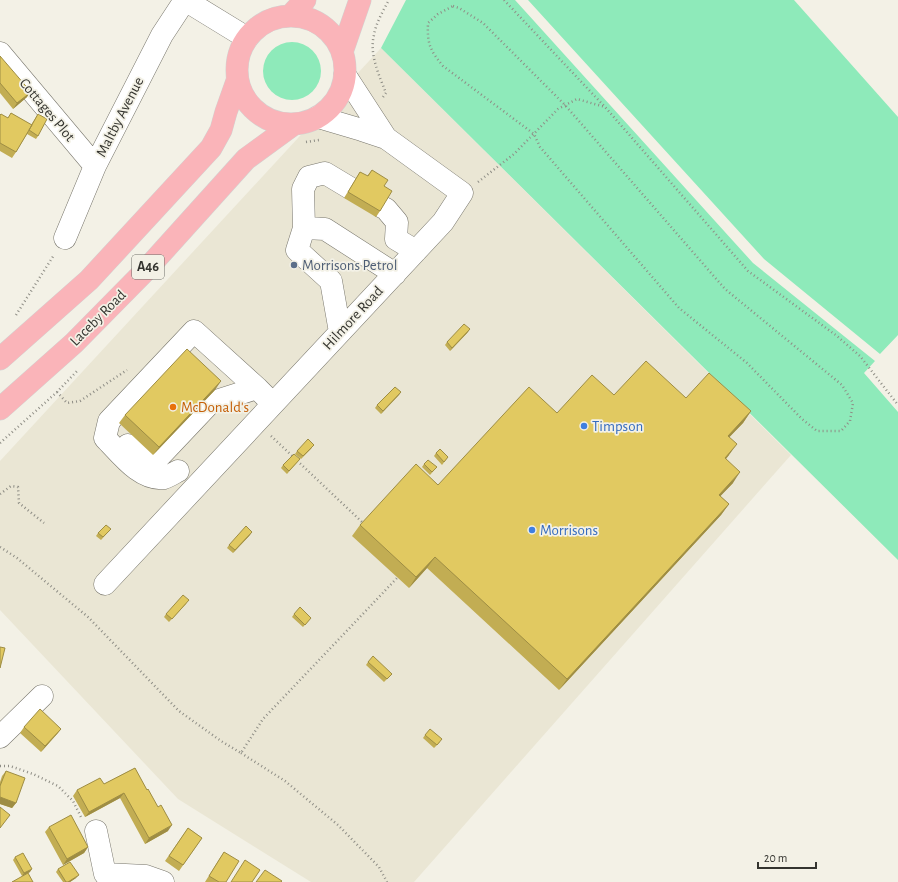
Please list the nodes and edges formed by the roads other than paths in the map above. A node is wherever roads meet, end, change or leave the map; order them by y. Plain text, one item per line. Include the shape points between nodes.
1 (185, 0) edge
2 (305, 0) edge
3 (360, 0) edge
4 (290, 16) junction
5 (246, 38) junction
6 (342, 52) junction
7 (0, 53) edge
8 (345, 74) junction
9 (237, 81) junction
10 (318, 117) junction
11 (294, 124) junction
12 (386, 138) junction
13 (95, 166) junction
14 (350, 188) edge
15 (382, 207) edge
16 (304, 228) junction
17 (65, 238) road end
18 (416, 251) junction
19 (394, 274) junction
20 (340, 332) junction
21 (0, 359) edge
22 (257, 388) junction
23 (273, 404) junction
24 (0, 409) edge
25 (109, 421) junction
26 (178, 471) dead end
27 (105, 584) dead end
28 (42, 696) dead end
29 (0, 737) edge
30 (96, 831) road end
31 (98, 878) edge
32 (163, 882) edge

1 - 5 street, Maltby Avenue
1 - 13 street, Maltby Avenue via 162,35
2 - 4 highway
3 - 6 highway, A46
4 - 5 highway, A46 via 273,18 263,23
4 - 6 highway, A46 via 306,18 322,25 334,37
5 - 9 highway, A46 via 237,58
6 - 8 highway, A46
7 - 13 street, Cottages Plot
8 - 10 highway, A46 via 341,92 331,106
8 - 12 street
9 - 11 highway, A46 via 244,99 258,113 275,122
9 - 21 highway, A46 via 221,130 211,148 89,280
10 - 11 highway, A46
10 - 12 street
11 - 24 highway, Laceby Road / A46 via 246,159 145,272 74,343
12 - 18 street, Hilmore Road via 462,193 443,222
13 - 17 street, Maltby Avenue
14 - 16 street via 325,173 309,177 302,190
15 - 18 street via 397,222 396,239
16 - 19 street via 325,229
16 - 20 street via 297,250 331,281
18 - 19 street, Hilmore Road
19 - 20 street, Hilmore Road
20 - 23 street, Hilmore Road
22 - 23 street
22 - 25 street via 210,403 192,423 193,444 177,460 163,464 146,462 114,432
22 - 25 street via 194,331
23 - 27 street, Hilmore Road
25 - 26 street via 105,438 135,468 151,478 165,478
28 - 29 street
30 - 31 street
31 - 32 street via 146,876

